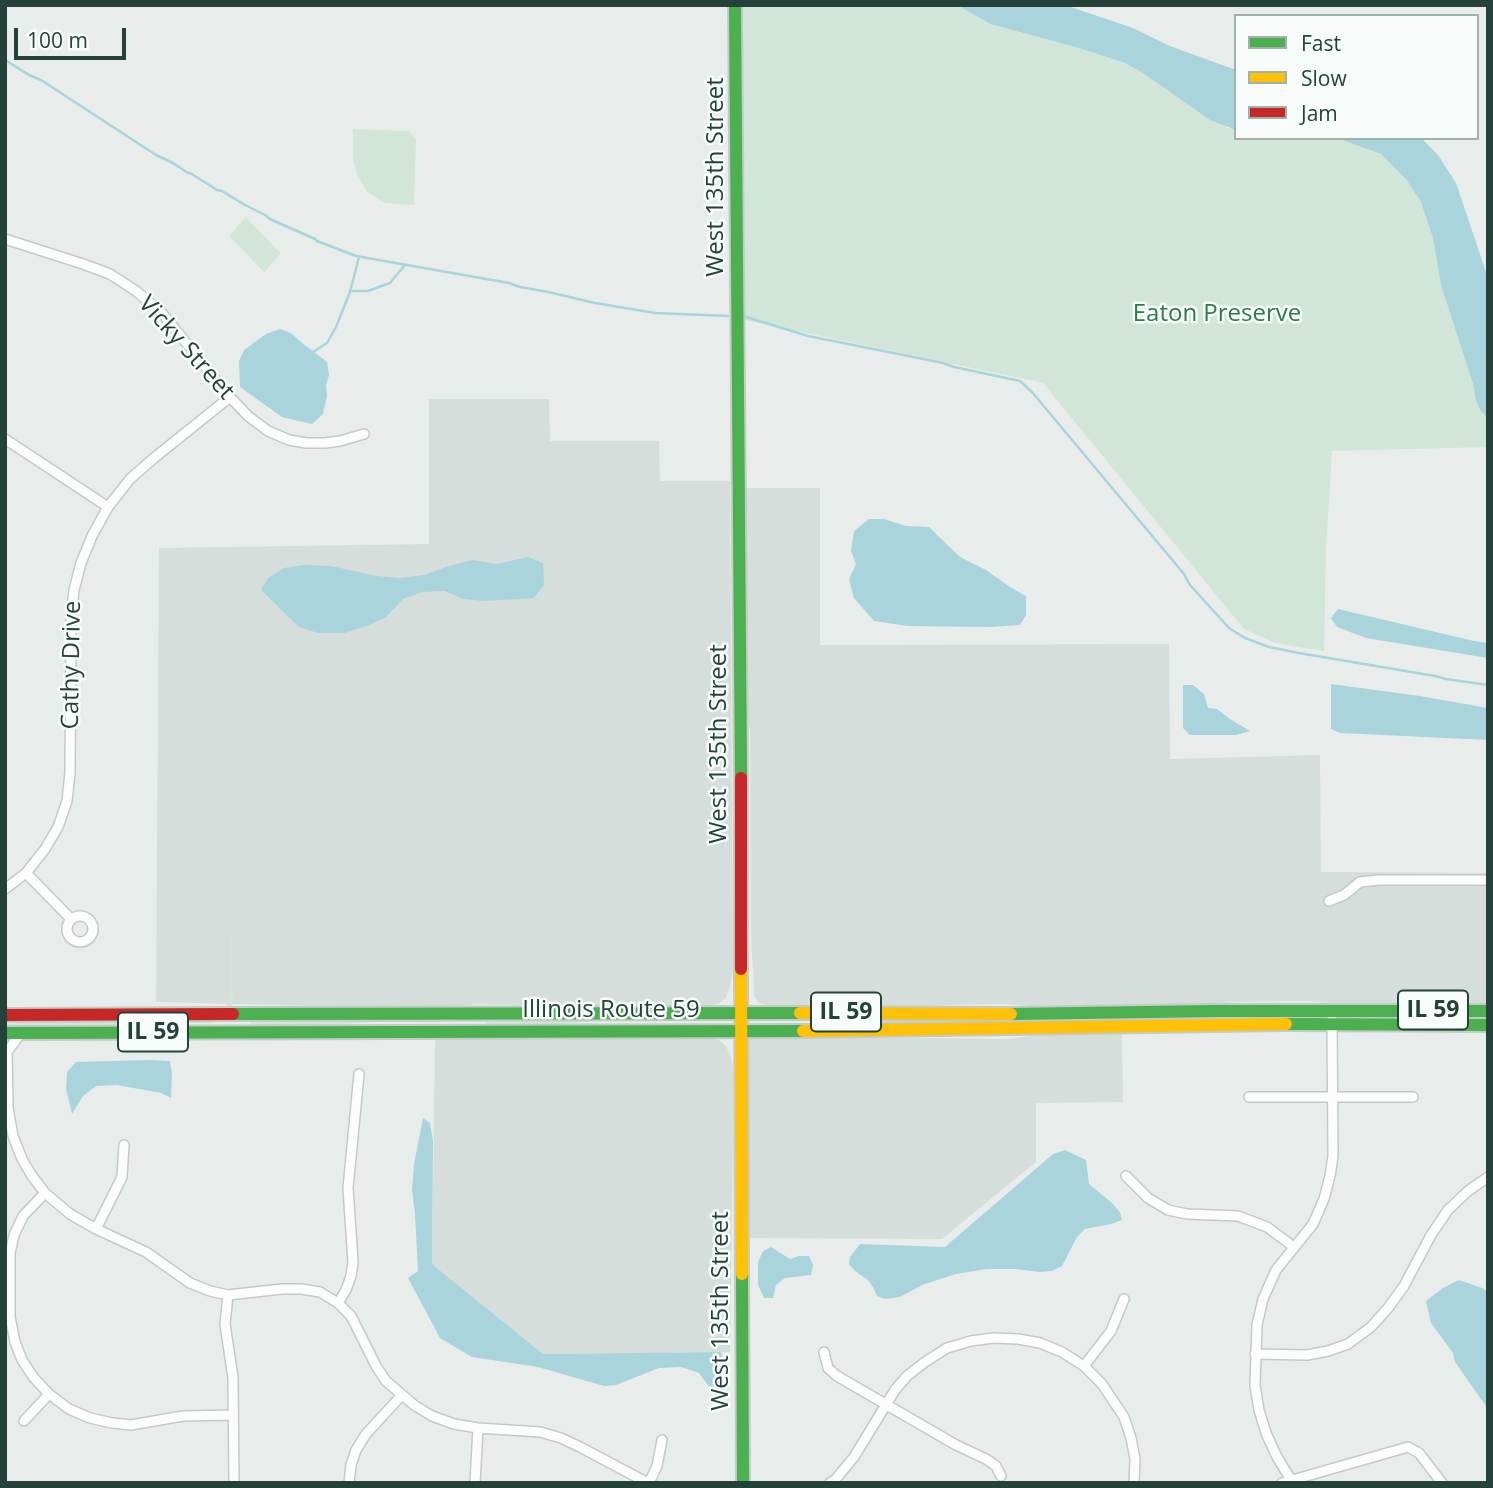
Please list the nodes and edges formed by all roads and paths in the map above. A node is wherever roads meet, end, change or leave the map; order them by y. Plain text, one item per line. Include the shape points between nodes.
1 (735, 5) edge
2 (5, 239) edge
3 (230, 397) junction
4 (364, 434) dead end
5 (5, 439) edge
6 (108, 508) junction
7 (26, 873) junction
8 (1488, 880) edge
9 (5, 890) edge
10 (1329, 901) dead end
11 (71, 919) dead end
12 (1332, 1010) junction
13 (1488, 1010) edge
14 (741, 1013) junction
15 (237, 1014) junction
16 (1049, 1014) junction
17 (5, 1015) edge
18 (1332, 1024) junction
19 (1488, 1025) edge
20 (1023, 1029) junction
21 (741, 1030) junction
22 (230, 1032) junction
23 (21, 1033) junction
24 (5, 1034) edge
25 (6, 1051) edge
26 (359, 1074) dead end
27 (1249, 1097) dead end
28 (1332, 1097) junction
29 (1413, 1097) dead end
30 (124, 1145) dead end
31 (1126, 1176) dead end
32 (1488, 1177) edge
33 (44, 1193) junction
34 (96, 1229) junction
35 (1294, 1247) junction
36 (7, 1282) edge
37 (229, 1295) junction
38 (1124, 1299) dead end
39 (338, 1303) junction
40 (824, 1352) dead end
41 (1255, 1354) junction
42 (1084, 1366) junction
43 (49, 1394) junction
44 (401, 1396) junction
45 (886, 1404) junction
46 (233, 1415) junction
47 (24, 1421) dead end
48 (478, 1428) junction
49 (662, 1440) dead end
50 (1001, 1476) dead end
51 (835, 1482) edge
52 (1288, 1482) edge
53 (234, 1483) edge
54 (349, 1483) edge
55 (475, 1483) edge
56 (649, 1483) edge
57 (743, 1483) edge
58 (1134, 1483) edge
59 (1442, 1483) edge

1 - 14 main road, West 135th Street
2 - 3 street, Vicky Street via 110,274 136,291 162,313
3 - 4 street, Vicky Street via 268,431 289,440 325,443
3 - 6 street, Cathy Drive via 130,479
5 - 6 street
6 - 7 street, Cathy Drive via 92,536 74,590 67,801 58,827
7 - 9 street, Cathy Drive
7 - 11 street
8 - 10 street via 1360,882
12 - 13 main road, IL 59
12 - 16 main road, Illinois Route 59 / IL 59
12 - 18 street
14 - 15 main road, Illinois Route 59 / IL 59
14 - 16 main road, Illinois Route 59 / IL 59
14 - 21 main road, West 135th Street
15 - 17 main road, Illinois Route 59 / IL 59
15 - 22 main road
16 - 20 main road
18 - 19 main road, IL 59
18 - 20 main road, Illinois Route 59 / IL 59
18 - 28 street
20 - 21 main road, Illinois Route 59 / IL 59
21 - 22 main road, Illinois Route 59 / IL 59
21 - 57 main road, West 135th Street
22 - 23 main road, Illinois Route 59 / IL 59
23 - 24 main road, Illinois Route 59 / IL 59
23 - 25 street
25 - 33 street via 13,1136
26 - 39 street via 348,1188 353,1262
27 - 28 street
28 - 29 street
28 - 35 street via 1330,1176 1313,1224
30 - 34 street via 122,1177
31 - 35 street via 1168,1210 1238,1216 1267,1227
32 - 41 street via 1448,1210 1404,1286 1371,1327 1348,1344 1307,1355
33 - 34 street
33 - 36 street via 23,1216 14,1235
34 - 37 street via 146,1252 190,1283
35 - 41 street via 1262,1299
36 - 43 street via 15,1342 22,1360
37 - 39 street via 301,1289 320,1292
37 - 46 street via 225,1324
38 - 42 street via 1111,1331
39 - 44 street via 351,1316 386,1381
40 - 45 street via 828,1368 837,1376
41 - 52 street via 1259,1410
42 - 45 street via 1040,1343 993,1338 971,1341 947,1348 925,1362 907,1376
42 - 58 street via 1124,1417 1135,1459
43 - 46 street via 69,1409 112,1423
43 - 47 street
44 - 48 street via 432,1416
44 - 54 street via 356,1450
45 - 50 street via 986,1459
45 - 51 street
46 - 53 street
48 - 55 street
48 - 56 street via 561,1438
49 - 56 street
52 - 59 street via 1408,1447 1419,1452

